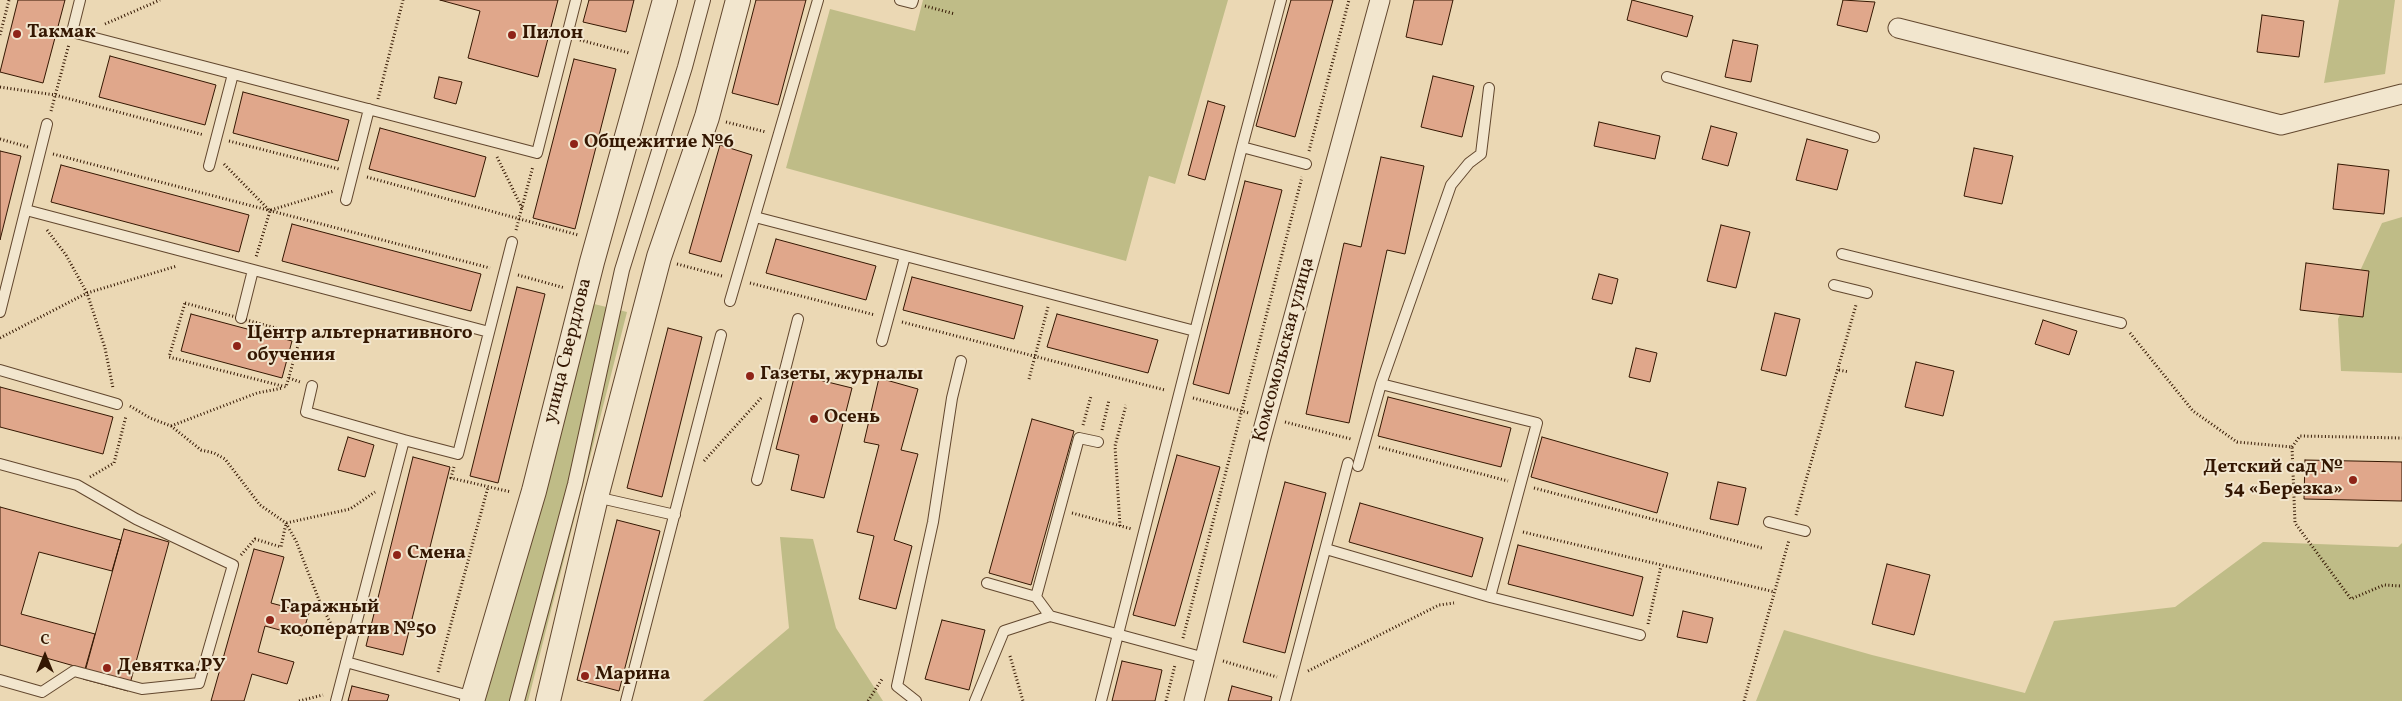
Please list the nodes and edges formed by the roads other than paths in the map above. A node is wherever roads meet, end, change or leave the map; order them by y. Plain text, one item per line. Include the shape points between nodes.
1 (80, 0) edge
2 (576, 0) edge
3 (665, 0) edge
4 (703, 0) edge
5 (738, 0) edge
6 (818, 0) edge
7 (900, 0) edge
8 (913, 0) edge
9 (1281, 0) edge
10 (1380, 0) edge
11 (1898, 28) dead end
12 (233, 74) junction
13 (1667, 77) dead end
14 (1489, 88) dead end
15 (2402, 94) edge
16 (372, 110) junction
17 (47, 124) road end
18 (1874, 136) dead end
19 (1242, 147) junction
20 (1306, 164) road end
21 (209, 166) dead end
22 (346, 200) dead end
23 (26, 210) junction
24 (755, 217) junction
25 (512, 242) road end
26 (1842, 254) dead end
27 (906, 256) junction
28 (253, 270) junction
29 (1834, 285) dead end
30 (1863, 292) road end
31 (730, 301) dead end
32 (0, 312) edge
33 (241, 318) road end
34 (798, 319) dead end
35 (2121, 323) road end
36 (489, 332) junction
37 (1195, 332) junction
38 (721, 335) dead end
39 (882, 341) dead end
40 (961, 361) dead end
41 (0, 370) edge
42 (1381, 384) junction
43 (312, 386) dead end
44 (116, 404) road end
45 (1100, 438) road end
46 (404, 440) junction
47 (0, 464) edge
48 (757, 480) dead end
49 (596, 497) junction
50 (675, 515) junction
51 (1769, 522) dead end
52 (1805, 531) dead end
53 (1326, 548) junction
54 (987, 583) dead end
55 (1036, 597) junction
56 (1490, 597) junction
57 (1050, 616) junction
58 (1117, 634) junction
59 (1640, 636) road end
60 (1214, 659) junction
61 (346, 662) junction
62 (0, 680) edge
63 (337, 696) edge
64 (472, 699) edge
65 (517, 701) edge
66 (548, 701) edge
67 (626, 701) edge
68 (916, 701) edge
69 (975, 701) edge
70 (1100, 701) edge
71 (1194, 701) edge
72 (1285, 701) edge

1 - 12 lane via 77,33
2 - 16 lane via 537,153
3 - 64 street, улица Свердлова via 592,262 534,491
4 - 65 street via 624,262 575,484
5 - 49 street via 707,117 659,257
6 - 24 lane
7 - 8 lane via 912,3
9 - 19 lane
10 - 60 street, Комсомольская улица via 1260,440
11 - 15 street via 2281,125
12 - 16 lane
12 - 21 lane
13 - 18 lane
14 - 42 lane via 1481,154 1451,185
16 - 22 lane
17 - 23 lane
19 - 20 lane
19 - 37 lane
23 - 28 lane
23 - 32 lane
24 - 27 lane
24 - 31 lane
25 - 36 lane
26 - 35 lane
27 - 37 lane
27 - 39 lane
28 - 33 lane
28 - 36 lane
29 - 30 lane
34 - 48 lane
36 - 46 lane via 458,454
37 - 58 lane
38 - 50 lane
40 - 68 lane via 932,522 897,686
41 - 44 lane
42 - 53 lane
42 - 56 lane via 1537,423
43 - 46 lane via 306,412
45 - 55 lane via 1080,438
46 - 61 lane
47 - 62 lane via 77,485 136,519 233,565 199,683 142,689 74,672 42,692
49 - 50 lane
49 - 66 street
50 - 67 lane
51 - 52 lane
53 - 56 lane
53 - 72 lane
54 - 55 lane
55 - 57 lane
56 - 59 lane
57 - 58 lane
57 - 69 lane via 1004,631
58 - 60 lane
58 - 70 lane
60 - 71 street, Комсомольская улица
61 - 63 lane
61 - 64 lane

